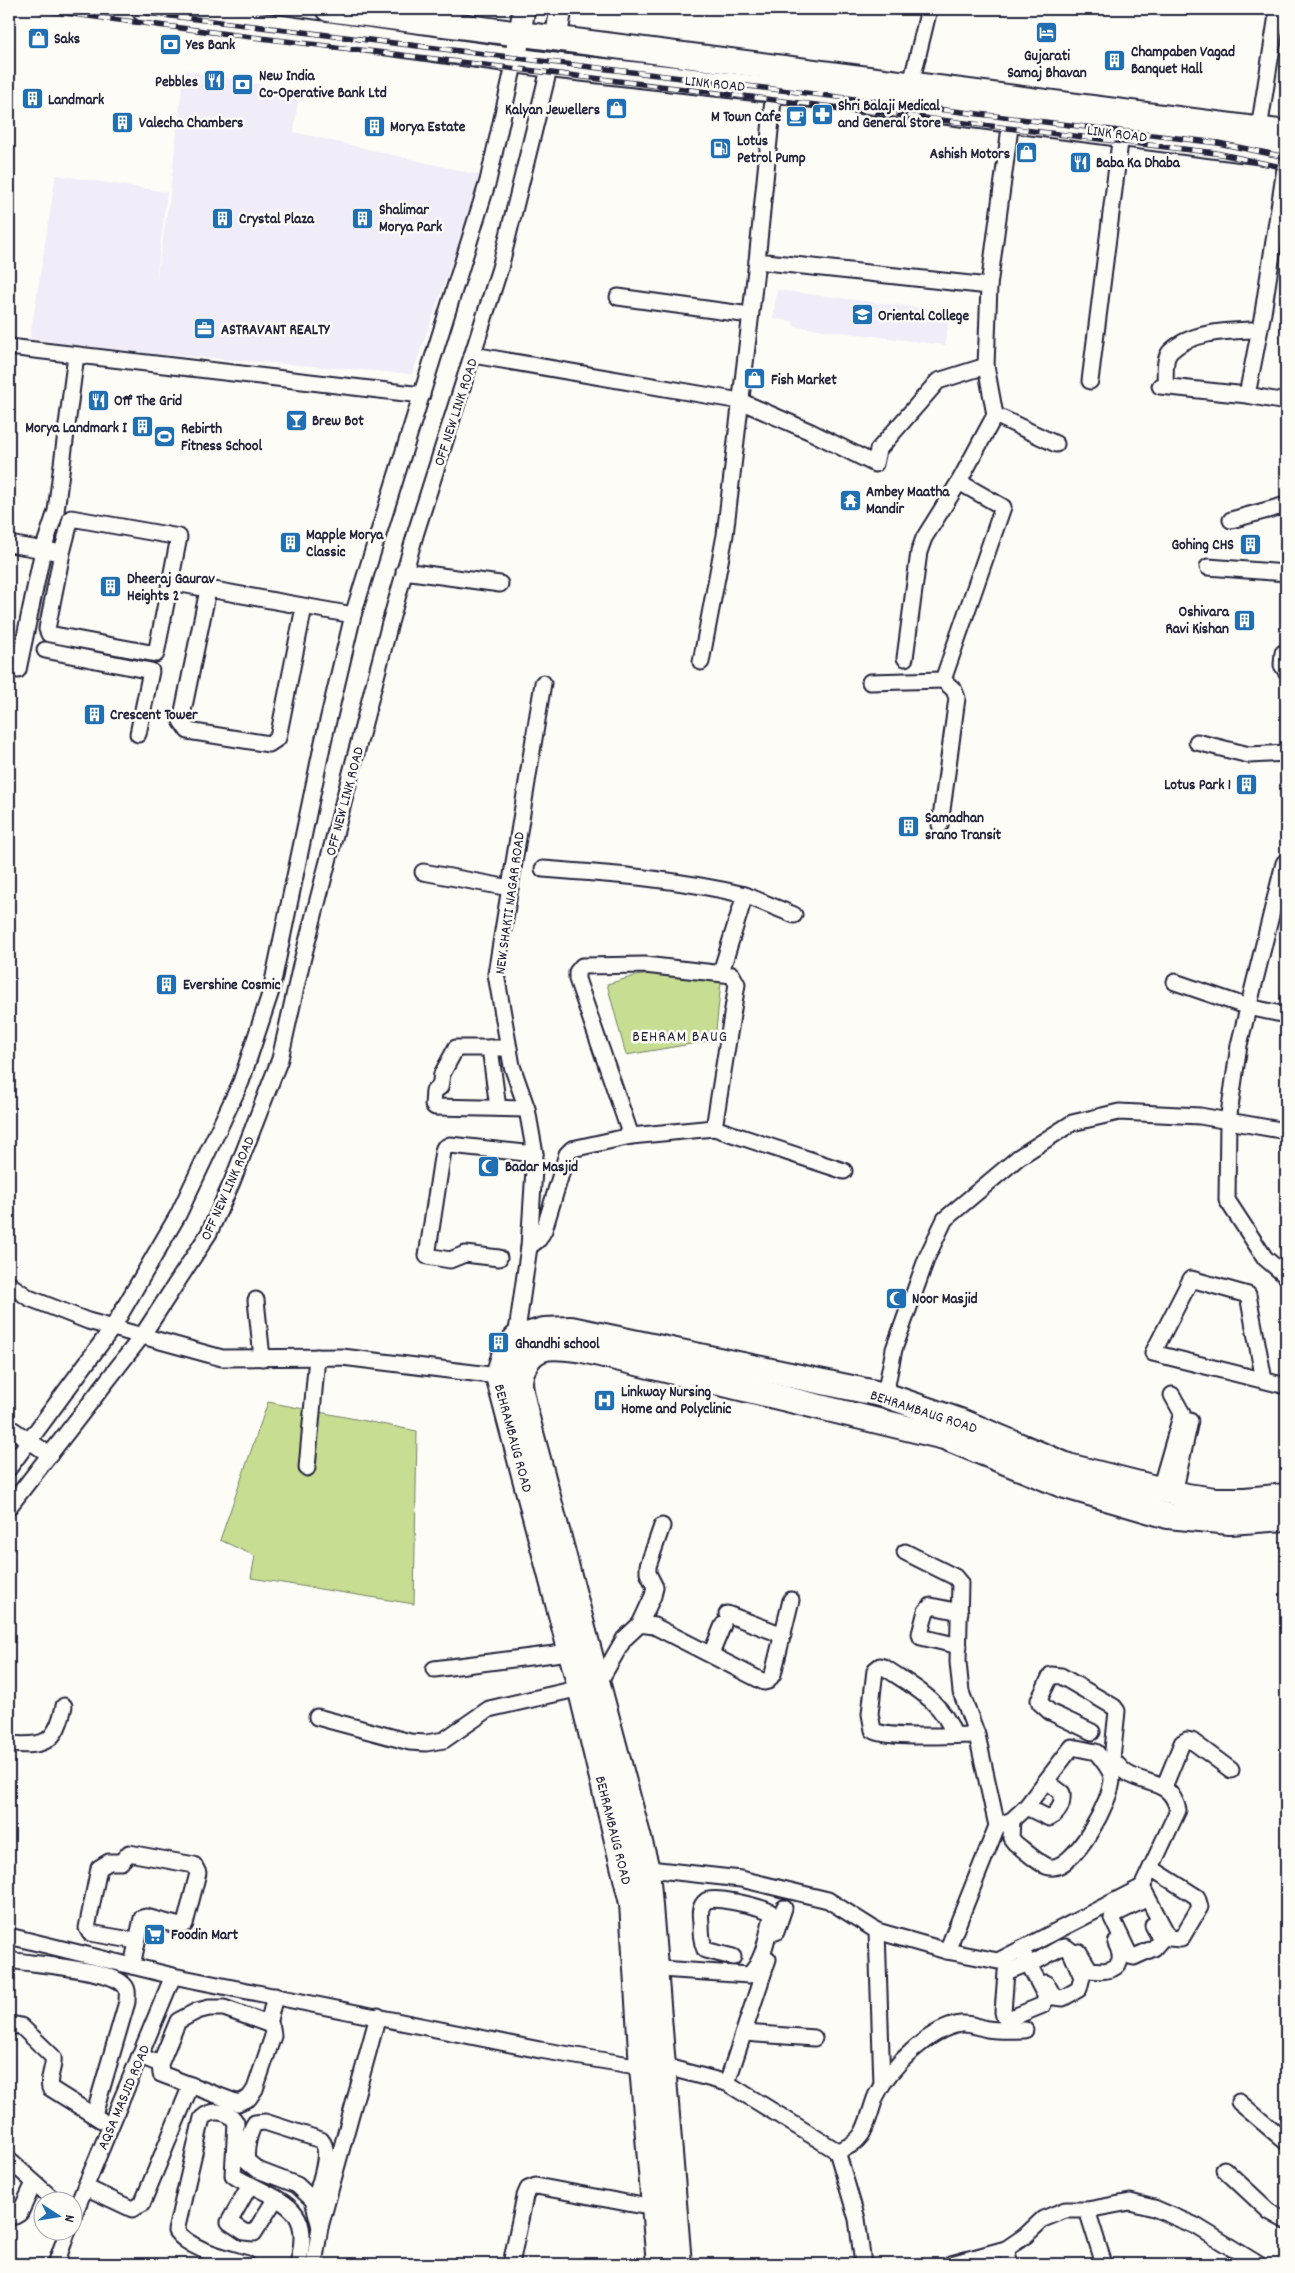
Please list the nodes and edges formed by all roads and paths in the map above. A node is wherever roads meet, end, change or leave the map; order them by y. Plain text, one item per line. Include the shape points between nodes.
1 (144, 9) edge
2 (328, 9) edge
3 (524, 9) edge
4 (561, 9) edge
5 (929, 9) edge
6 (1278, 9) edge
7 (520, 32) junction
8 (556, 38) junction
9 (515, 60) junction
10 (550, 65) junction
11 (911, 83) junction
12 (774, 90) junction
13 (906, 106) junction
14 (1011, 120) junction
15 (1259, 129) junction
16 (1286, 133) edge
17 (1121, 134) junction
18 (1286, 155) edge
19 (1286, 162) edge
20 (757, 260) junction
21 (989, 286) junction
22 (618, 297) dead end
23 (750, 315) junction
24 (1252, 330) dead end
25 (9, 347) edge
26 (76, 355) junction
27 (473, 355) junction
28 (986, 366) junction
29 (1090, 381) dead end
30 (422, 395) junction
31 (1247, 395) junction
32 (740, 401) junction
33 (1286, 402) edge
34 (995, 415) junction
35 (1056, 444) dead end
36 (959, 482) junction
37 (1286, 505) edge
38 (1231, 520) dead end
39 (9, 544) edge
40 (43, 550) junction
41 (62, 553) junction
42 (1208, 568) dead end
43 (404, 571) junction
44 (1286, 573) edge
45 (170, 582) junction
46 (500, 584) dead end
47 (208, 590) junction
48 (304, 607) junction
49 (353, 615) junction
50 (46, 650) dead end
51 (1283, 653) dead end
52 (156, 654) junction
53 (905, 658) dead end
54 (701, 662) dead end
55 (18, 670) dead end
56 (1286, 671) edge
57 (151, 672) junction
58 (943, 680) junction
59 (870, 682) dead end
60 (543, 683) dead end
61 (138, 734) dead end
62 (1196, 742) dead end
63 (1286, 753) edge
64 (940, 825) dead end
65 (1284, 863) dead end
66 (542, 869) dead end
67 (423, 872) dead end
68 (510, 888) junction
69 (745, 895) junction
70 (794, 915) dead end
71 (721, 972) junction
72 (1175, 982) dead end
73 (1248, 1007) junction
74 (1286, 1015) edge
75 (490, 1048) junction
76 (509, 1048) junction
77 (498, 1108) junction
78 (527, 1109) junction
79 (1228, 1121) junction
80 (714, 1128) junction
81 (1286, 1131) edge
82 (630, 1136) junction
83 (535, 1154) junction
84 (844, 1171) dead end
85 (529, 1247) junction
86 (499, 1258) dead end
87 (1286, 1276) edge
88 (9, 1284) edge
89 (256, 1300) dead end
90 (113, 1326) junction
91 (142, 1336) junction
92 (523, 1346) junction
93 (317, 1357) junction
94 (262, 1358) junction
95 (498, 1376) junction
96 (1264, 1380) junction
97 (1286, 1386) edge
98 (885, 1395) junction
99 (1172, 1395) dead end
100 (1191, 1418) dead end
101 (9, 1427) edge
102 (29, 1440) junction
103 (50, 1455) junction
104 (9, 1468) edge
105 (307, 1468) dead end
106 (1167, 1491) junction
107 (1286, 1496) edge
108 (9, 1507) edge
109 (1286, 1518) edge
110 (662, 1526) dead end
111 (905, 1552) dead end
112 (791, 1600) dead end
113 (960, 1612) junction
114 (640, 1624) junction
115 (783, 1635) junction
116 (959, 1646) junction
117 (570, 1652) junction
118 (711, 1654) junction
119 (434, 1669) dead end
120 (589, 1686) junction
121 (64, 1706) dead end
122 (317, 1717) dead end
123 (1092, 1732) dead end
124 (954, 1735) junction
125 (978, 1735) junction
126 (9, 1744) edge
127 (1231, 1770) dead end
128 (1046, 1781) junction
129 (1164, 1787) junction
130 (1026, 1807) junction
131 (1012, 1820) junction
132 (997, 1826) junction
133 (623, 1867) junction
134 (647, 1869) junction
135 (1155, 1871) junction
136 (1141, 1895) junction
137 (784, 1908) dead end
138 (1100, 1909) junction
139 (1064, 1927) junction
140 (877, 1931) junction
141 (9, 1936) edge
142 (137, 1941) junction
143 (1024, 1948) junction
144 (947, 1951) junction
145 (77, 1952) junction
146 (733, 1957) dead end
147 (9, 1960) edge
148 (1032, 1963) dead end
149 (132, 1966) junction
150 (646, 1968) junction
151 (74, 1970) junction
152 (173, 1976) junction
153 (275, 1996) junction
154 (378, 2016) junction
155 (268, 2024) junction
156 (9, 2028) edge
157 (1025, 2030) dead end
158 (744, 2033) junction
159 (814, 2038) dead end
160 (140, 2056) junction
161 (160, 2064) junction
162 (652, 2066) junction
163 (727, 2084) junction
164 (191, 2085) junction
165 (882, 2085) junction
166 (1239, 2102) dead end
167 (94, 2115) junction
168 (111, 2126) junction
169 (1286, 2142) edge
170 (837, 2151) junction
171 (9, 2160) edge
172 (1224, 2169) dead end
173 (34, 2183) junction
174 (250, 2185) junction
175 (85, 2188) junction
176 (42, 2190) edge
177 (82, 2196) edge
178 (276, 2198) junction
179 (313, 2200) junction
180 (654, 2208) junction
181 (1087, 2210) junction
182 (9, 2214) edge
183 (1286, 2221) edge
184 (320, 2227) junction
185 (666, 2233) junction
186 (64, 2240) edge
187 (1006, 2249) junction
188 (56, 2264) edge
189 (247, 2264) edge
190 (298, 2264) edge
191 (314, 2264) edge
192 (511, 2264) edge
193 (659, 2264) edge
194 (679, 2264) edge
195 (863, 2264) edge
196 (953, 2264) edge
197 (1010, 2264) edge
198 (1104, 2264) edge
199 (1258, 2264) edge

1 - 9 main road, LINK ROAD
2 - 7 main road, LINK ROAD
3 - 7 main road
4 - 8 main road
5 - 11 street
6 - 15 street
7 - 8 main road, LINK ROAD
7 - 9 main road
8 - 10 main road, OFF NEW LINK ROAD
8 - 11 main road, LINK ROAD
9 - 10 main road, LINK ROAD
9 - 30 street, OFF NEW LINK ROAD via 488,181
10 - 12 main road, LINK ROAD
10 - 27 street, OFF NEW LINK ROAD via 500,268
11 - 13 street
11 - 15 main road, LINK ROAD
12 - 13 main road, LINK ROAD
12 - 20 street
13 - 14 main road, LINK ROAD
14 - 17 main road, LINK ROAD
14 - 21 street
15 - 16 main road, LINK ROAD
17 - 18 main road, LINK ROAD
17 - 29 street
19 - 31 street
20 - 21 street
20 - 23 street
21 - 28 street
22 - 23 street
23 - 32 street
24 - 31 street via 1211,334 1190,340 1170,352 1163,386
25 - 26 street
26 - 30 street
26 - 40 street via 56,511
27 - 32 street
27 - 43 street, OFF NEW LINK ROAD
28 - 32 street via 938,381 878,450 875,464
28 - 34 street
30 - 49 street, OFF NEW LINK ROAD
31 - 33 street
32 - 54 street via 725,535
34 - 35 street
34 - 36 street
36 - 53 street via 924,538 919,552
36 - 58 street via 1003,507
37 - 38 street
39 - 40 street
40 - 41 street
40 - 55 street
41 - 45 street via 71,518 179,537
41 - 52 street via 47,629 49,634
42 - 44 street
43 - 46 street
43 - 91 street, OFF NEW LINK ROAD via 301,965 280,1059 209,1233
45 - 47 street
45 - 52 street
47 - 48 street
47 - 48 street via 181,721 188,731 269,744 278,738
48 - 49 street
49 - 90 street, OFF NEW LINK ROAD via 271,990 241,1082 178,1214
50 - 57 street
51 - 56 street via 1282,665
52 - 57 street
57 - 61 street
58 - 59 street
58 - 64 street via 954,690 957,698
60 - 68 street, NEW SHAKTI NAGAR ROAD
62 - 63 street via 1249,755
65 - 73 street
66 - 69 street via 653,878
67 - 68 street
68 - 76 street, NEW SHAKTI NAGAR ROAD via 496,974
69 - 70 street
69 - 71 street
71 - 80 street via 732,975 737,984
71 - 82 street via 645,965 582,966 577,972 576,978
72 - 73 street
73 - 74 street
73 - 79 street
75 - 76 street
75 - 77 street
75 - 77 street via 456,1048 442,1074 440,1087 434,1091 433,1105
76 - 78 street, NEW SHAKTI NAGAR ROAD via 518,1088
77 - 78 street
78 - 83 street, NEW SHAKTI NAGAR ROAD
79 - 81 street
79 - 87 street via 1227,1200 1265,1258
79 - 98 street via 1200,1116 1119,1112 1072,1123 1019,1157 946,1219 927,1257 894,1349
80 - 82 street
80 - 84 street
82 - 85 street via 572,1149 567,1154 544,1230
83 - 85 street, NEW SHAKTI NAGAR ROAD
83 - 86 street via 450,1145 444,1148 427,1256 450,1260 464,1254
85 - 92 street, NEW SHAKTI NAGAR ROAD
88 - 90 street via 29,1298 88,1321
89 - 94 street
90 - 91 street
90 - 102 street, OFF NEW LINK ROAD
91 - 94 street via 222,1358
91 - 103 street, OFF NEW LINK ROAD
92 - 95 main road, BEHRAMBAUG ROAD via 504,1356
92 - 98 main road, BEHRAMBAUG ROAD via 544,1330 572,1329
92 - 109 main road, BEHRAMBAUG ROAD via 583,1350 944,1437 1062,1485 1168,1516 1230,1522
92 - 120 main road, BEHRAMBAUG ROAD via 520,1382 526,1414
93 - 94 street
93 - 95 street via 342,1357
93 - 105 street
95 - 117 main road, BEHRAMBAUG ROAD
96 - 96 street via 1153,1353 1190,1279 1248,1295
96 - 97 street
98 - 106 main road, BEHRAMBAUG ROAD via 962,1422 1068,1466
99 - 106 street via 1182,1413
100 - 106 street
101 - 102 street
102 - 103 street
102 - 104 street, OFF NEW LINK ROAD
103 - 108 street, OFF NEW LINK ROAD
106 - 107 main road, BEHRAMBAUG ROAD via 1214,1500
110 - 114 street via 648,1566 655,1587 653,1596
111 - 113 street via 955,1577 960,1584
112 - 115 street
113 - 116 street
113 - 116 street via 931,1606 926,1611 920,1634 921,1637
114 - 118 street via 654,1626
114 - 120 street via 624,1639
115 - 118 street via 725,1619
115 - 118 street via 773,1674 768,1681 764,1682
116 - 125 street via 961,1692
117 - 119 street
117 - 120 main road, BEHRAMBAUG ROAD
120 - 122 street via 489,1709 444,1740 426,1743 410,1742
120 - 133 main road, BEHRAMBAUG ROAD
120 - 134 main road, BEHRAMBAUG ROAD
121 - 126 street via 52,1737 44,1742
123 - 129 street via 1050,1712 1040,1703 1051,1675 1060,1676 1114,1707 1117,1711 1112,1759 1128,1774
124 - 124 street via 948,1719 934,1701 884,1667 875,1670 870,1714 873,1730 883,1734
124 - 125 street
125 - 132 street
127 - 129 street via 1187,1740 1182,1743
128 - 130 street
128 - 130 street via 1062,1793 1058,1812 1044,1818
128 - 131 street via 1075,1746 1096,1752 1111,1774 1111,1786 1093,1829 1075,1856 1058,1866 1045,1865 1011,1838
129 - 135 street via 1175,1798 1178,1810
130 - 131 street
131 - 132 street
132 - 144 street
133 - 134 street
133 - 150 main road, BEHRAMBAUG ROAD
134 - 140 street via 742,1879 828,1900
134 - 150 main road, BEHRAMBAUG ROAD
135 - 136 street
135 - 136 street via 1197,1896 1199,1901 1200,1906 1181,1939 1169,1938
136 - 138 street
137 - 158 street
138 - 139 street
138 - 139 street via 1122,1956 1115,1968 1103,1972 1090,1970
139 - 143 street
140 - 144 street
140 - 165 street
141 - 145 street
142 - 142 street via 142,1918 180,1926 185,1924 198,1873 194,1865 129,1853 121,1862 109,1862 99,1868 87,1928 90,1933
142 - 149 street
143 - 144 street via 998,1961
143 - 148 street
145 - 149 street
145 - 151 street
146 - 150 street via 705,1950 702,1943 700,1910 711,1898 770,1912 772,1917 762,1955 754,1970 749,1975
147 - 151 street
149 - 152 street
150 - 162 main road, BEHRAMBAUG ROAD
151 - 167 street via 99,1973 123,1983 128,1991
152 - 153 street
152 - 160 street, AQSA MASJID ROAD
153 - 154 street
153 - 155 street
154 - 162 street via 540,2050
154 - 184 street
155 - 161 street via 224,2008 197,2011 178,2022
155 - 164 street via 273,2036 249,2098 238,2103
156 - 167 street via 16,2024 21,2026 53,2057 50,2088
157 - 165 street via 1000,2030 973,2024 947,2027 928,2038 899,2063
158 - 159 street
158 - 163 street
160 - 161 street
160 - 168 street, AQSA MASJID ROAD
161 - 164 street via 161,2074
162 - 163 street
162 - 180 main road, BEHRAMBAUG ROAD
162 - 185 main road, BEHRAMBAUG ROAD
163 - 170 street
164 - 175 street via 142,2204 132,2209
165 - 170 street via 869,2123 860,2138 848,2148
166 - 169 street
167 - 168 street
168 - 175 street, AQSA MASJID ROAD
170 - 195 street via 857,2219
171 - 173 street
172 - 183 street via 1270,2212
173 - 176 street
173 - 182 street via 20,2213 15,2216
174 - 178 street
174 - 178 street via 229,2222 244,2232 254,2232
174 - 189 street via 232,2173 237,2130 234,2118 210,2112 202,2118 176,2231 199,2247
175 - 177 street, AQSA MASJID ROAD
178 - 190 street via 292,2209 303,2232
179 - 179 street via 297,2184 258,2170 247,2161 255,2123 265,2122 325,2144 326,2152
179 - 184 street
180 - 185 main road, BEHRAMBAUG ROAD
180 - 192 street via 536,2186 528,2189
181 - 187 street via 1065,2210 1043,2219
181 - 198 street
181 - 199 street via 1130,2202 1154,2208 1196,2226
184 - 191 street
185 - 193 main road, BEHRAMBAUG ROAD
185 - 194 main road, BEHRAMBAUG ROAD
186 - 188 street
187 - 196 street
187 - 197 street

